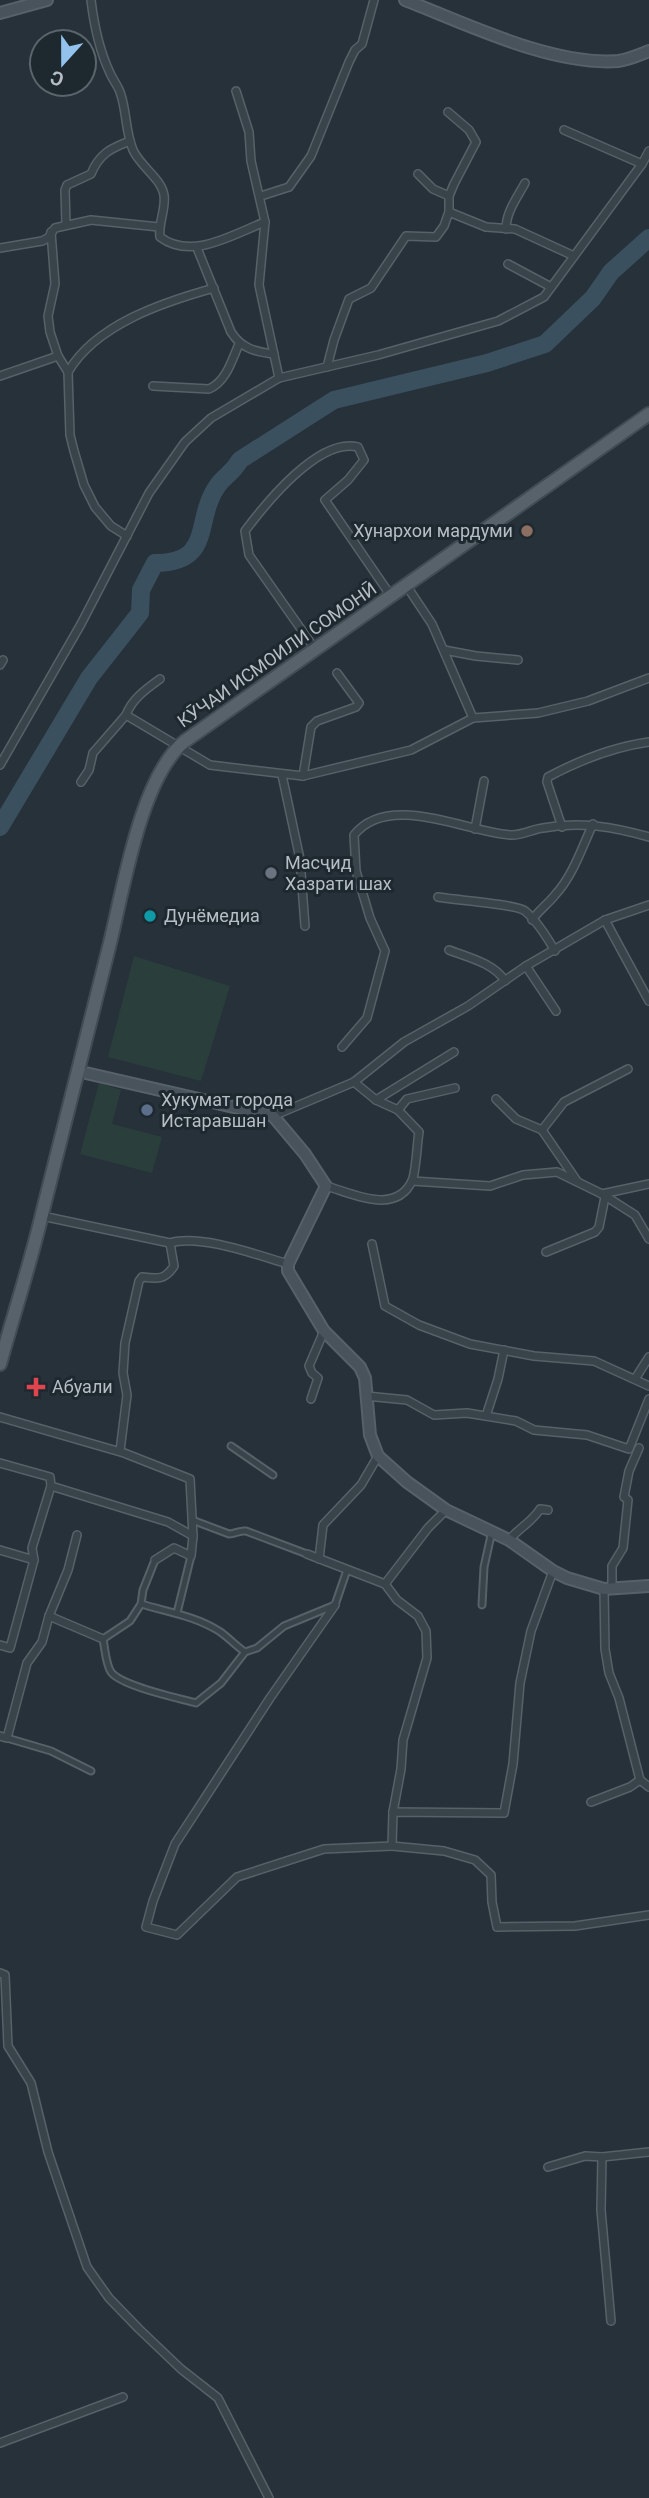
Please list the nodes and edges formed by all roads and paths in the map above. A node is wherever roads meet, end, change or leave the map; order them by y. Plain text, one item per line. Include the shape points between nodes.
1 (47, 0) edge
2 (91, 0) edge
3 (374, 0) edge
4 (405, 0) edge
5 (0, 13) edge
6 (649, 51) edge
7 (236, 91) dead end
8 (448, 112) dead end
9 (564, 130) dead end
10 (130, 141) junction
11 (649, 150) edge
12 (642, 164) junction
13 (418, 174) dead end
14 (525, 183) dead end
15 (261, 196) junction
16 (449, 196) junction
17 (449, 212) junction
18 (265, 222) junction
19 (66, 225) junction
20 (159, 227) junction
21 (506, 229) junction
22 (51, 232) junction
23 (0, 248) edge
24 (197, 248) junction
25 (574, 256) junction
26 (508, 264) dead end
27 (551, 287) junction
28 (214, 288) junction
29 (239, 344) junction
30 (274, 354) junction
31 (58, 356) junction
32 (327, 367) junction
33 (68, 372) junction
34 (0, 376) edge
35 (279, 378) junction
36 (153, 386) dead end
37 (649, 414) edge
38 (127, 536) junction
39 (406, 585) junction
40 (391, 596) junction
41 (315, 649) junction
42 (444, 650) junction
43 (518, 660) dead end
44 (337, 673) dead end
45 (649, 678) edge
46 (160, 679) dead end
47 (126, 715) junction
48 (473, 718) junction
49 (649, 742) edge
50 (178, 746) junction
51 (1, 760) edge
52 (282, 775) junction
53 (303, 776) junction
54 (484, 781) dead end
55 (81, 782) dead end
56 (593, 824) junction
57 (562, 827) junction
58 (475, 829) junction
59 (649, 837) edge
60 (438, 897) dead end
61 (649, 905) edge
62 (532, 920) junction
63 (605, 920) junction
64 (305, 926) dead end
65 (449, 950) dead end
66 (555, 951) junction
67 (526, 965) junction
68 (505, 981) junction
69 (649, 1000) edge
70 (556, 1011) dead end
71 (342, 1047) dead end
72 (454, 1052) dead end
73 (628, 1069) dead end
74 (77, 1072) junction
75 (354, 1082) junction
76 (455, 1088) dead end
77 (496, 1099) dead end
78 (376, 1100) junction
79 (398, 1110) junction
80 (273, 1116) junction
81 (542, 1130) junction
82 (412, 1181) junction
83 (649, 1184) edge
84 (579, 1185) junction
85 (326, 1186) junction
86 (603, 1195) junction
87 (42, 1216) junction
88 (649, 1239) edge
89 (170, 1243) junction
90 (372, 1244) dead end
91 (546, 1252) dead end
92 (288, 1264) junction
93 (324, 1331) junction
94 (505, 1350) junction
95 (649, 1357) edge
96 (0, 1364) edge
97 (635, 1379) junction
98 (649, 1386) edge
99 (366, 1396) junction
100 (311, 1399) dead end
101 (649, 1399) edge
102 (486, 1416) junction
103 (0, 1417) edge
104 (231, 1446) dead end
105 (639, 1448) junction
106 (649, 1448) edge
107 (629, 1449) junction
108 (120, 1451) junction
109 (378, 1456) junction
110 (633, 1460) junction
111 (0, 1463) edge
112 (273, 1475) dead end
113 (51, 1486) junction
114 (446, 1510) junction
115 (548, 1510) dead end
116 (191, 1520) junction
117 (492, 1531) junction
118 (77, 1535) dead end
119 (193, 1536) junction
120 (509, 1540) junction
121 (0, 1550) edge
122 (307, 1554) joint
123 (191, 1556) junction
124 (319, 1559) junction
125 (34, 1560) junction
126 (155, 1560) joint
127 (347, 1570) junction
128 (553, 1571) junction
129 (385, 1584) junction
130 (649, 1586) edge
131 (608, 1588) junction
132 (141, 1604) junction
133 (335, 1605) junction
134 (482, 1605) dead end
135 (177, 1613) junction
136 (49, 1616) junction
137 (103, 1639) junction
138 (0, 1645) edge
139 (244, 1652) junction
140 (4, 1737) edge
141 (91, 1771) dead end
142 (640, 1780) junction
143 (649, 1787) edge
144 (591, 1802) dead end
145 (393, 1812) junction
146 (392, 1846) junction
147 (649, 1915) edge
148 (0, 1973) edge
149 (649, 2152) edge
150 (602, 2157) junction
151 (548, 2167) dead end
152 (611, 2321) dead end
153 (124, 2397) dead end
154 (0, 2443) edge
155 (269, 2498) edge

1 - 5 main road
2 - 10 street via 93,24 119,90
3 - 15 street via 362,44 349,62 311,156 289,187
4 - 6 main road via 576,60 621,61
7 - 15 street
8 - 16 street via 476,142
9 - 12 street
10 - 19 street via 100,156 91,174 67,185
10 - 20 street via 164,193
11 - 12 street
12 - 25 street
13 - 16 street via 433,189
14 - 21 street via 506,219
15 - 18 street
16 - 17 street
17 - 21 street via 486,227
17 - 32 street via 436,237 407,236 371,288 349,299
18 - 24 street
18 - 30 street via 260,285
19 - 20 street via 91,220
19 - 22 street
20 - 24 street via 160,237 170,245
21 - 25 street via 531,235
22 - 23 street via 42,241
22 - 31 street via 55,284 48,316
24 - 28 street
25 - 27 street
26 - 27 street
27 - 32 street via 544,298 498,321
28 - 29 street
28 - 33 street via 170,300 116,327 79,356
29 - 30 street
29 - 36 street via 216,386
30 - 35 street
31 - 33 street
31 - 34 street
32 - 35 street
33 - 38 street via 70,435 84,485 103,517
35 - 38 street via 211,418 185,442
37 - 39 main road, КӮЧАИ ИСМОИЛИ СОМОНӢ
38 - 51 street
39 - 40 main road, КӮЧАИ ИСМОИЛИ СОМОНӢ
39 - 42 street
40 - 41 main road, КӮЧАИ ИСМОИЛИ СОМОНӢ
40 - 41 street via 326,500 364,460 358,447 349,444 310,461 269,499 245,531 249,555
41 - 50 main road, КӮЧАИ ИСМОИЛИ СОМОНӢ
42 - 43 street
42 - 48 street
44 - 53 street via 359,703 311,727
45 - 48 street via 588,701 538,713
46 - 47 street via 145,689
47 - 50 street
47 - 55 street via 93,753
48 - 53 street via 411,750
49 - 57 street via 601,753 548,777
50 - 52 street via 210,765
50 - 74 main road, КӮЧАИ ИСМОИЛИ СОМОНӢ via 148,800 121,888
52 - 53 street
52 - 64 street via 300,859
54 - 58 street
56 - 57 street
56 - 59 street
56 - 62 street via 556,895
57 - 58 street via 516,835
58 - 71 street via 412,815 383,818 361,826 354,835 356,872 385,951 366,1018
60 - 62 street via 508,905 524,910
61 - 63 street
62 - 66 street
63 - 66 street
63 - 69 street
65 - 68 street via 480,962
66 - 67 street
67 - 68 street
67 - 70 street
68 - 75 street via 404,1042
72 - 78 street
73 - 81 street via 564,1102
74 - 80 main road
74 - 87 main road, КӮЧАИ ИСМОИЛИ СОМОНӢ
75 - 78 street
75 - 80 street
76 - 79 street via 407,1099
77 - 81 street via 516,1119
78 - 79 street
79 - 82 street via 419,1132
80 - 85 main road
81 - 84 street
82 - 84 street via 490,1186 523,1175 557,1172
82 - 85 street via 399,1196 382,1201
83 - 86 street
84 - 86 street
85 - 92 main road
86 - 88 street via 635,1215
86 - 91 street via 596,1232
87 - 89 street
87 - 96 main road, КӮЧАИ ИСМОИЛИ СОМОНӢ
89 - 92 street via 205,1242
89 - 108 street via 174,1266 160,1279 142,1277 130,1315
90 - 94 street via 385,1306 419,1325
92 - 93 main road via 288,1272
93 - 99 main road via 360,1367
93 - 100 street via 309,1366 317,1378
94 - 97 street via 594,1361
94 - 102 street
95 - 97 street
97 - 98 street
99 - 102 street via 407,1400 434,1415
99 - 109 main road via 370,1435
101 - 107 street
102 - 107 street via 516,1421 534,1430 587,1435
103 - 108 street
104 - 112 street
105 - 106 street
105 - 107 street
105 - 110 street
107 - 110 street
108 - 116 street via 190,1479
109 - 114 main road
109 - 124 street via 361,1485 323,1525
110 - 131 street via 624,1497 628,1500 623,1548 612,1566
111 - 113 street via 50,1477
113 - 119 street via 167,1522
113 - 125 street via 32,1548
114 - 117 main road
114 - 129 street
115 - 120 street via 540,1509
116 - 119 street
116 - 122 street via 229,1534 246,1531
117 - 120 main road
117 - 134 street
118 - 136 street
119 - 123 street
120 - 128 main road
121 - 125 street
122 - 124 street
123 - 126 street via 174,1548
123 - 135 street
124 - 127 street
125 - 138 street via 10,1648
126 - 132 street
127 - 129 street
127 - 133 street
128 - 131 main road via 579,1583
128 - 145 street via 525,1657 504,1814
129 - 145 street via 418,1616 426,1631 427,1658 403,1740
130 - 131 main road
131 - 142 street via 605,1649 609,1673
132 - 135 street
132 - 137 street via 130,1621
133 - 139 street via 284,1626 257,1648
133 - 146 street via 175,1844 146,1927 177,1936 237,1877 324,1849
135 - 139 street via 221,1633
136 - 137 street
136 - 140 street via 42,1642 27,1663
137 - 139 street via 113,1675 196,1703 221,1683
140 - 141 street via 51,1751
142 - 143 street
142 - 144 street
145 - 146 street
146 - 147 street via 444,1851 474,1860 491,1875 497,1927 575,1926
148 - 155 street via 5,1975 8,2046 31,2083 48,2151 87,2267 139,2329 218,2398
149 - 150 street
150 - 151 street via 585,2156
150 - 152 street via 601,2210
153 - 154 street

